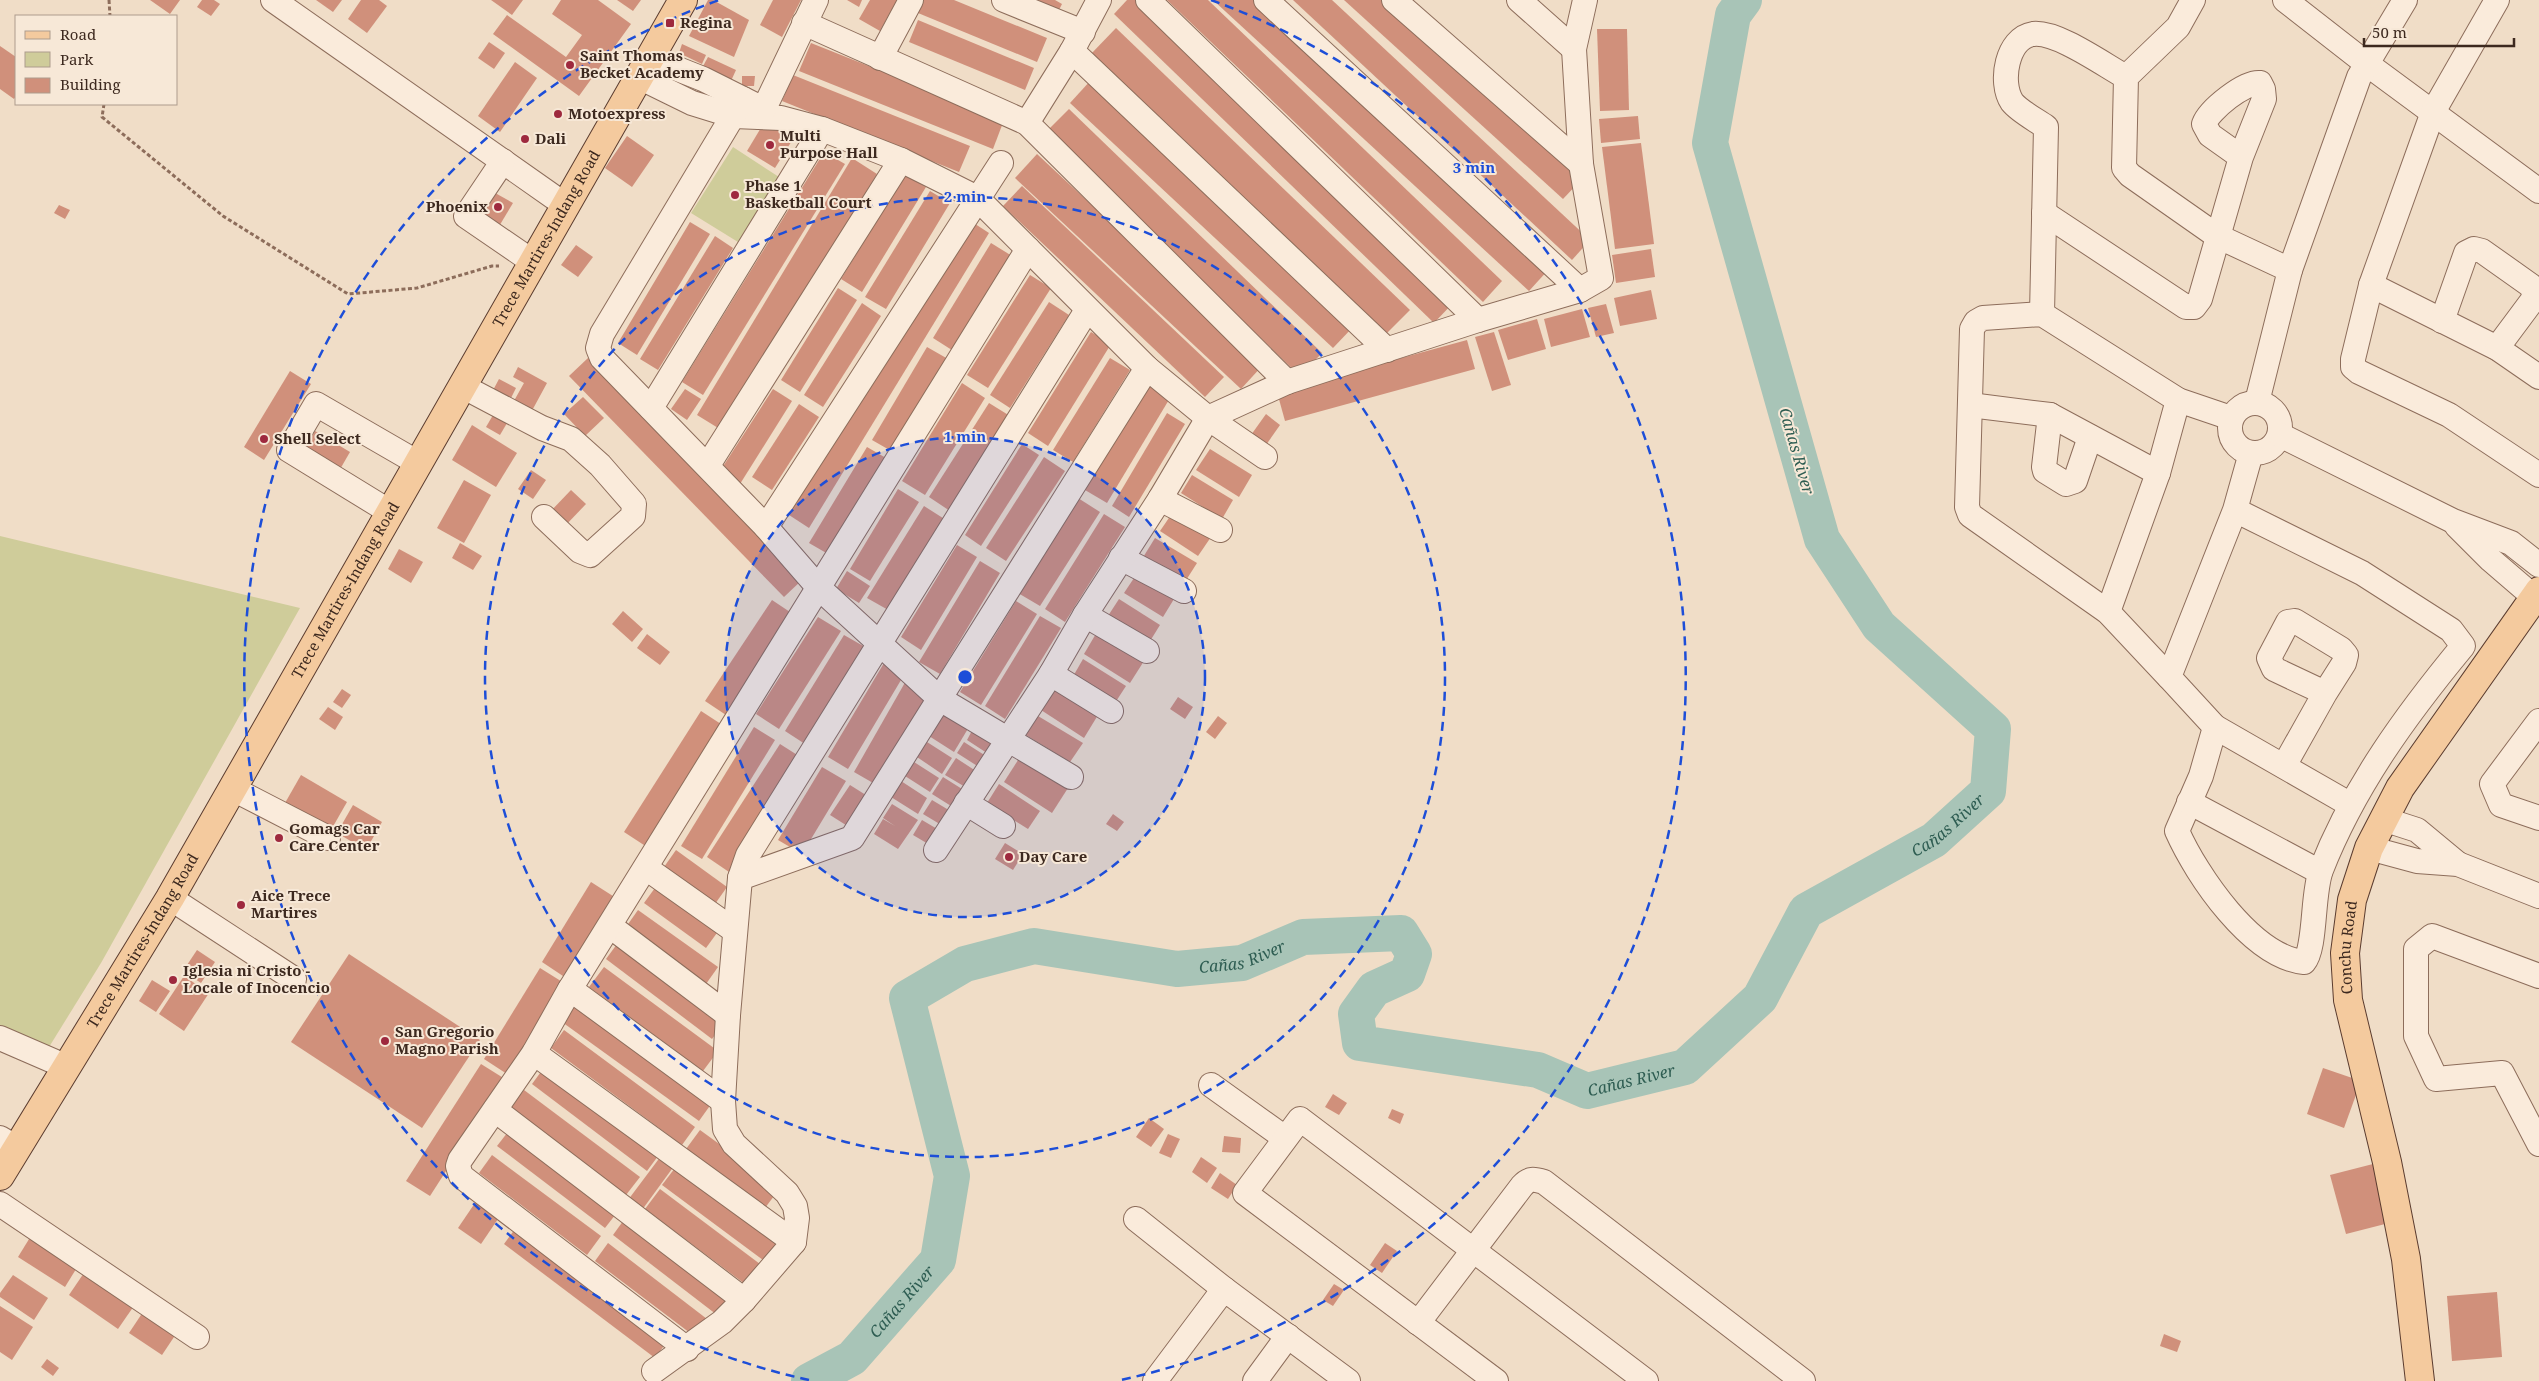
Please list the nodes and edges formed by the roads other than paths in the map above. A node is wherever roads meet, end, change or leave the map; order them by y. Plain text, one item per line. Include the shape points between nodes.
1 (273, 0) edge
2 (683, 0) edge
3 (816, 0) edge
4 (911, 0) edge
5 (1004, 0) edge
6 (1099, 0) edge
7 (1148, 0) edge
8 (1266, 0) edge
9 (1394, 0) edge
10 (1519, 0) edge
11 (1585, 0) edge
12 (2193, 0) edge
13 (2406, 0) edge
14 (2497, 0) edge
15 (2296, 4) edge
16 (804, 23) junction
17 (1077, 42) junction
18 (1574, 49) junction
19 (880, 58) junction
20 (2367, 64) junction
21 (644, 67) junction
22 (2126, 77) junction
23 (756, 112) junction
24 (2433, 112) junction
25 (1027, 123) junction
26 (822, 129) junction
27 (2240, 157) dead end
28 (901, 160) junction
29 (503, 161) junction
30 (1000, 163) dead end
31 (1581, 164) junction
32 (2539, 191) edge
33 (977, 198) junction
34 (565, 205) junction
35 (2044, 213) junction
36 (2217, 236) junction
37 (1028, 249) junction
38 (531, 266) junction
39 (2290, 270) junction
40 (2371, 285) junction
41 (1580, 290) junction
42 (1087, 310) junction
43 (2042, 314) junction
44 (1478, 320) junction
45 (2442, 321) junction
46 (2497, 348) junction
47 (1387, 350) junction
48 (1147, 368) junction
49 (2539, 377) edge
50 (1287, 382) junction
51 (462, 386) junction
52 (2178, 400) junction
53 (2257, 402) junction
54 (1970, 405) junction
55 (651, 408) junction
56 (2050, 415) junction
57 (1208, 418) junction
58 (2232, 418) junction
59 (2280, 435) junction
60 (2090, 437) junction
61 (2251, 453) junction
62 (1265, 457) dead end
63 (418, 463) junction
64 (708, 465) junction
65 (2158, 473) junction
66 (2539, 475) edge
67 (1160, 499) junction
68 (2235, 510) junction
69 (390, 512) junction
70 (544, 516) dead end
71 (2452, 521) junction
72 (766, 526) junction
73 (1220, 530) dead end
74 (1121, 558) junction
75 (2539, 566) edge
76 (818, 587) junction
77 (1184, 591) dead end
78 (2537, 596) edge
79 (2108, 612) junction
80 (1085, 615) junction
81 (878, 643) junction
82 (1147, 651) dead end
83 (1051, 674) junction
84 (2169, 677) junction
85 (2325, 693) dead end
86 (940, 699) junction
87 (1111, 712) dead end
88 (2539, 721) edge
89 (2215, 727) junction
90 (1007, 739) junction
91 (2284, 766) junction
92 (1071, 777) dead end
93 (233, 789) junction
94 (966, 802) junction
95 (2189, 802) junction
96 (2351, 805) junction
97 (2539, 818) edge
98 (2383, 819) junction
99 (1003, 826) dead end
100 (328, 838) dead end
101 (2369, 848) junction
102 (936, 850) dead end
103 (2458, 864) junction
104 (646, 868) junction
105 (2320, 872) junction
106 (740, 878) junction
107 (2539, 896) edge
108 (170, 898) junction
109 (610, 926) junction
110 (735, 931) junction
111 (2539, 976) edge
112 (294, 979) dead end
113 (570, 989) junction
114 (728, 1015) junction
115 (0, 1038) edge
116 (534, 1053) junction
117 (67, 1067) junction
118 (1211, 1086) dead end
119 (723, 1101) junction
120 (495, 1110) junction
121 (1285, 1138) junction
122 (8, 1143) edge
123 (2539, 1144) edge
124 (0, 1176) edge
125 (0, 1204) edge
126 (1136, 1219) dead end
127 (794, 1242) junction
128 (1472, 1250) junction
129 (1224, 1289) junction
130 (744, 1300) junction
131 (1418, 1323) junction
132 (1288, 1336) junction
133 (197, 1337) dead end
134 (686, 1349) junction
135 (654, 1371) dead end
136 (1156, 1381) edge
137 (1254, 1381) edge
138 (1348, 1381) edge
139 (1496, 1381) edge
140 (1646, 1381) edge
141 (1803, 1381) edge
142 (2420, 1381) edge

1 - 29 street
2 - 21 main road, Trece Martires-Indang Road
3 - 16 street
4 - 19 street
5 - 17 street
6 - 17 street
7 - 44 street
8 - 41 street
9 - 31 street
10 - 18 street
11 - 18 street
12 - 22 street via 2178,27
13 - 20 street
14 - 24 street
15 - 20 street
16 - 19 street
16 - 23 street
17 - 25 street
17 - 47 street
18 - 31 street
19 - 25 street
20 - 24 street
20 - 39 street via 2359,77
21 - 23 street via 692,103
21 - 34 main road, Trece Martires-Indang Road
22 - 35 street via 2052,36 2032,34 2014,45 2007,63 2007,85 2012,102 2046,127
22 - 36 street via 2124,168
23 - 26 street
23 - 55 street via 602,334 598,348 602,358
24 - 32 street
24 - 40 street
25 - 50 street
26 - 28 street
26 - 55 street
27 - 36 street
28 - 33 street
28 - 64 street
29 - 34 street
29 - 38 street via 466,216
30 - 33 street
31 - 41 street via 1601,278
33 - 37 street
33 - 72 street
34 - 38 main road, Trece Martires-Indang Road
35 - 36 street via 2186,307 2194,307 2200,299
35 - 43 street
36 - 39 street
37 - 42 street
37 - 76 street
38 - 51 main road, Trece Martires-Indang Road
39 - 53 street
40 - 45 street
40 - 66 street via 2353,367 2449,415
41 - 44 street
42 - 48 street
42 - 81 street
43 - 52 street
43 - 54 street via 1983,318 1976,322 1972,329
44 - 47 street
45 - 46 street
45 - 46 street via 2466,253 2474,249 2482,251 2535,292 2532,301
46 - 49 street
47 - 50 street
48 - 57 street
48 - 86 street
50 - 57 street
51 - 63 main road, Trece Martires-Indang Road
51 - 70 street via 542,428 571,438 600,466 635,509 633,516 590,556 580,551
52 - 58 street
52 - 65 street
53 - 58 street via 2242,406
53 - 59 street via 2265,404 2278,417
54 - 56 street
54 - 79 street via 1967,507 1970,515
55 - 64 street
56 - 60 street
56 - 60 street via 2044,467 2066,484 2074,481
57 - 62 street
57 - 67 street
58 - 61 street via 2230,427 2235,444
59 - 61 street via 2269,450
59 - 71 street
60 - 65 street
61 - 68 street
63 - 69 main road, Trece Martires-Indang Road
63 - 69 street via 316,404 289,450
64 - 72 street
65 - 79 street
67 - 73 street
67 - 74 street
68 - 84 street
68 - 96 street via 2362,573 2450,630 2463,646 2396,732
69 - 93 main road, Trece Martires-Indang Road
71 - 75 street via 2511,543
71 - 78 street via 2491,560
72 - 76 street
74 - 77 street
74 - 80 street
76 - 81 street
76 - 104 street
78 - 98 main road, Conchu Road via 2400,788
79 - 84 street
80 - 82 street
80 - 83 street
81 - 86 street
81 - 106 street via 748,855
83 - 87 street
83 - 90 street
84 - 89 street
85 - 91 street
86 - 90 street
86 - 106 street via 852,838
88 - 97 street via 2492,784 2501,805
89 - 91 street
89 - 95 street via 2201,776
90 - 92 street
90 - 94 street
91 - 96 street
93 - 100 street
93 - 108 main road, Trece Martires-Indang Road
94 - 99 street
94 - 102 street
95 - 105 street
95 - 105 street via 2177,831 2216,896 2257,941 2295,961 2304,962 2310,955
96 - 105 street
98 - 101 main road, Conchu Road
98 - 103 street via 2417,830
101 - 103 street via 2417,860
101 - 142 main road, Conchu Road via 2352,900 2345,954 2348,1000 2387,1162 2406,1259
103 - 107 street
104 - 109 street
104 - 110 street
106 - 110 street
108 - 112 street
108 - 117 main road, Trece Martires-Indang Road
109 - 113 street
109 - 114 street
110 - 114 street
111 - 123 street via 2432,936 2416,949 2416,1036 2436,1080 2502,1073
113 - 116 street
113 - 119 street
114 - 119 street
115 - 117 street
116 - 120 street
116 - 127 street
117 - 122 main road, Trece Martires-Indang Road
118 - 121 street
119 - 127 street via 727,1136 787,1193 795,1206
120 - 130 street
120 - 134 street via 460,1160 461,1176
121 - 128 street via 1300,1120
121 - 131 street via 1245,1193
122 - 124 main road, Trece Martires-Indang Road
125 - 133 street
126 - 129 street
127 - 130 street
128 - 131 street
128 - 140 street
128 - 141 street via 1527,1180 1544,1182
129 - 132 street
129 - 136 street
130 - 134 street via 722,1322
131 - 139 street
132 - 137 street
132 - 138 street
134 - 135 street

